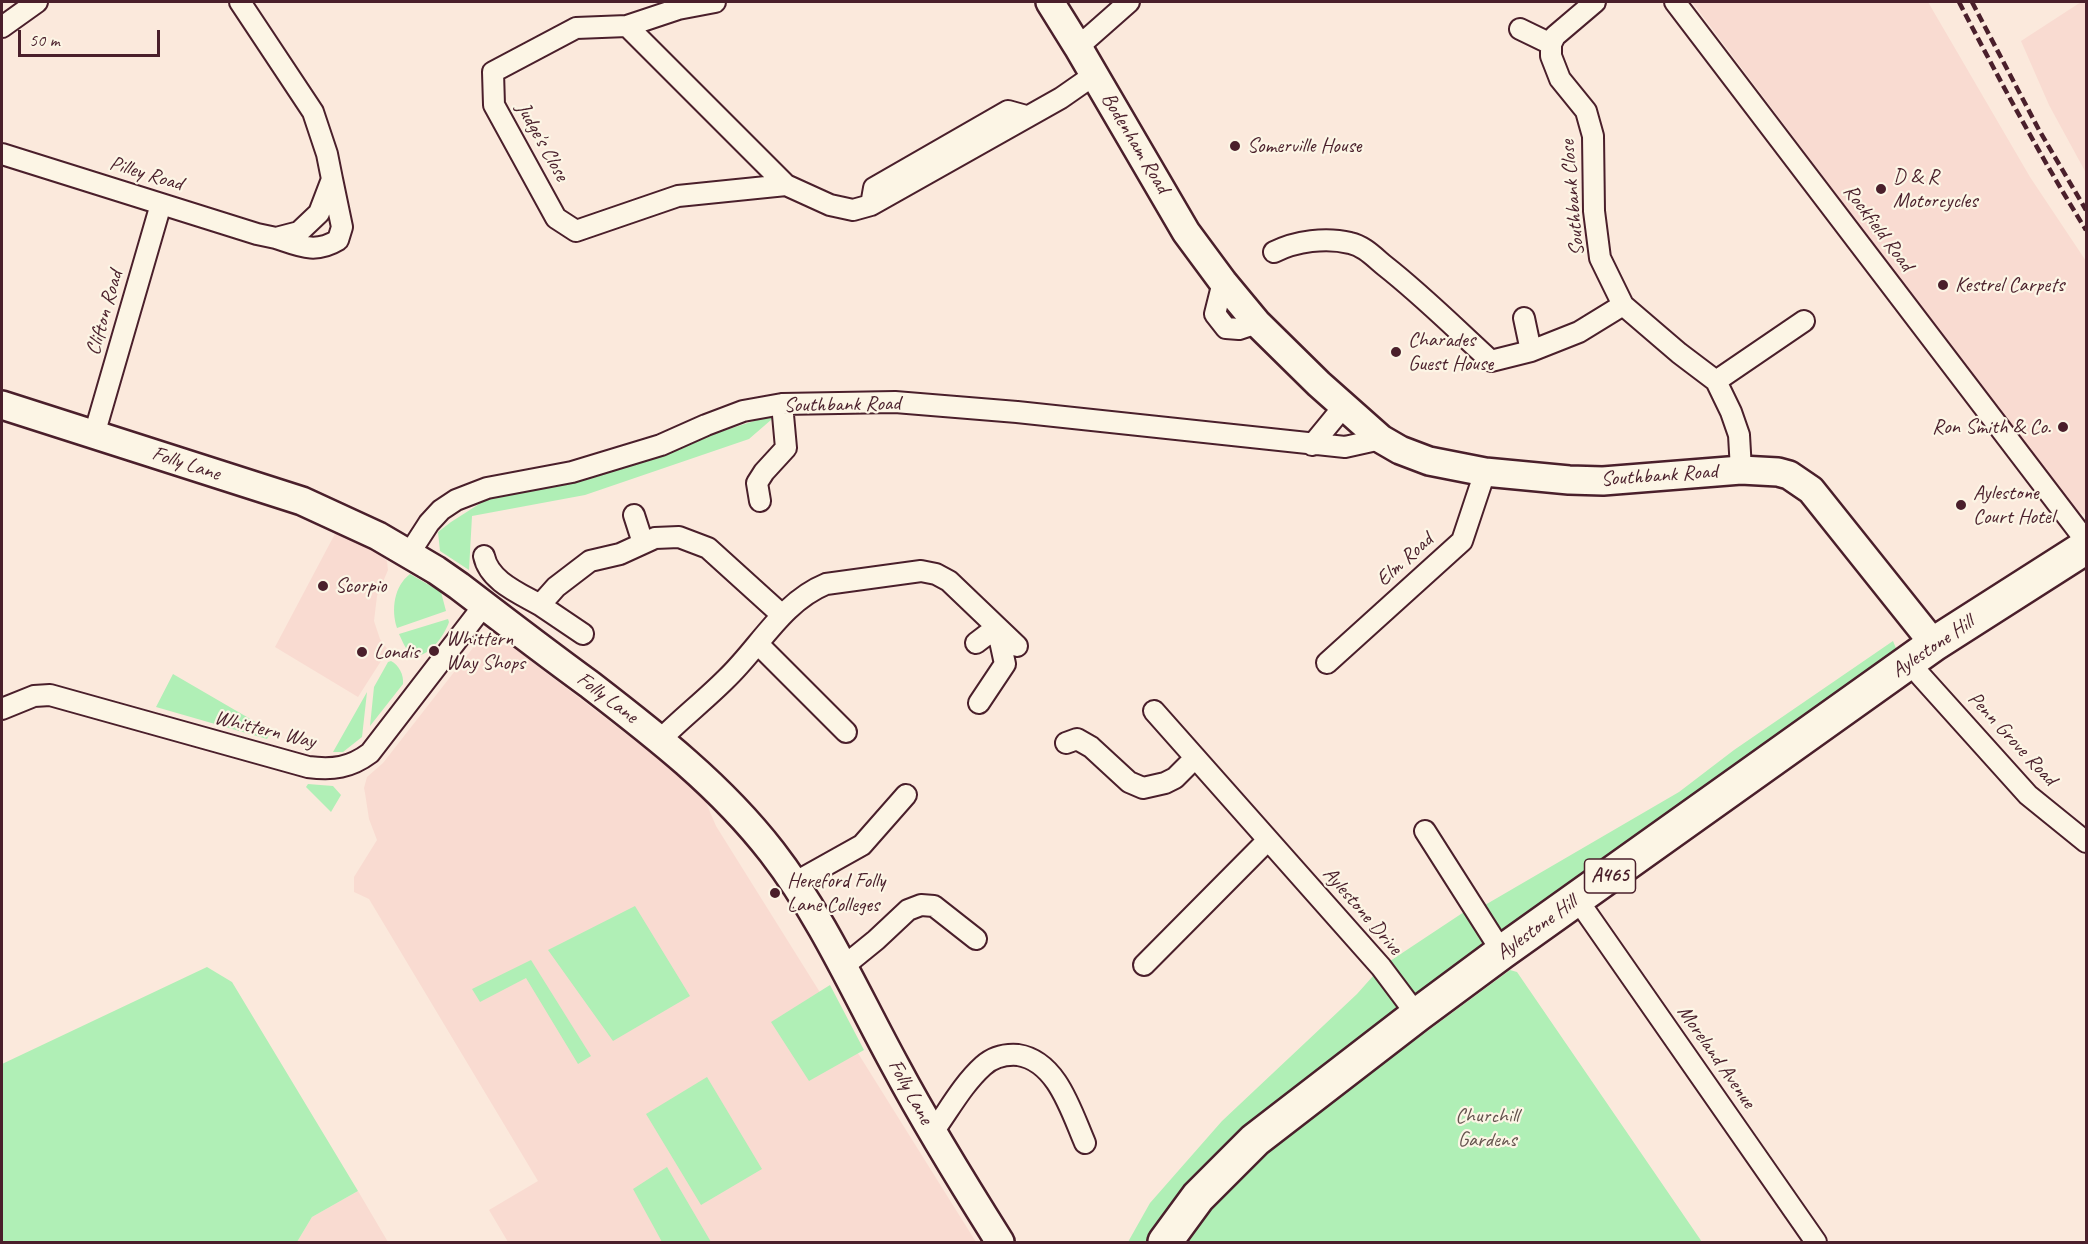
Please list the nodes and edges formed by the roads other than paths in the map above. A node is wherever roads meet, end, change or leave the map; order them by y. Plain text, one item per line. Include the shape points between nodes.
1 (37, 2) edge
2 (240, 2) edge
3 (715, 2) edge
4 (1050, 2) edge
5 (1130, 2) edge
6 (1595, 2) edge
7 (1675, 2) edge
8 (627, 26) junction
9 (2, 27) edge
10 (1520, 29) dead end
11 (1553, 40) junction
12 (1078, 47) junction
13 (1094, 75) junction
14 (2, 154) edge
15 (332, 179) junction
16 (786, 185) junction
17 (161, 204) junction
18 (276, 238) junction
19 (1274, 252) dead end
20 (1623, 306) junction
21 (1524, 318) dead end
22 (1804, 321) dead end
23 (1531, 351) junction
24 (1716, 381) junction
25 (782, 404) junction
26 (2, 405) edge
27 (1344, 406) junction
28 (94, 435) junction
29 (1381, 439) junction
30 (1312, 445) junction
31 (1741, 470) junction
32 (1485, 472) junction
33 (760, 501) dead end
34 (634, 514) dead end
35 (2086, 542) edge
36 (643, 543) junction
37 (2086, 548) edge
38 (409, 554) junction
39 (483, 556) dead end
40 (484, 605) junction
41 (540, 605) junction
42 (782, 615) junction
43 (997, 627) junction
44 (583, 634) dead end
45 (976, 643) dead end
46 (758, 644) junction
47 (1017, 646) dead end
48 (1922, 653) junction
49 (1327, 663) dead end
50 (979, 703) dead end
51 (2, 709) edge
52 (1154, 711) dead end
53 (846, 732) dead end
54 (661, 739) junction
55 (1066, 743) dead end
56 (1195, 758) junction
57 (906, 795) dead end
58 (1425, 831) dead end
59 (1268, 840) junction
60 (2086, 842) edge
61 (794, 883) junction
62 (1577, 899) junction
63 (976, 939) dead end
64 (1502, 952) junction
65 (1144, 965) dead end
66 (844, 966) junction
67 (1417, 1015) junction
68 (933, 1132) junction
69 (1085, 1143) dead end
70 (1000, 1242) edge
71 (1166, 1242) edge
72 (1816, 1242) edge

1 - 9 street
2 - 15 street, Pilley Road via 313,112
3 - 8 street
4 - 12 street, Bodenham Road
5 - 12 street
6 - 11 street
7 - 35 street, Rockfield Road
8 - 16 street
8 - 16 street, Judge's Close via 576,28 493,72 494,105 556,218 576,231 678,196
10 - 11 street
11 - 20 street, Southbank Close via 1551,56 1560,79 1586,111 1593,136 1594,212 1600,258
12 - 13 street, Bodenham Road
13 - 16 street via 1026,116 1008,111 894,176 874,188 871,206 853,210 830,205
13 - 27 street, Bodenham Road via 1186,232 1223,282 1257,323
14 - 17 street, Pilley Road
15 - 18 street via 319,213 299,232
15 - 18 street, Pilley Road via 342,227 338,240 314,249
17 - 18 street, Pilley Road
17 - 28 street, Clifton Road
19 - 23 street via 1311,241 1362,247 1491,361
20 - 23 street via 1579,332
20 - 24 street, Southbank Close
21 - 23 street
22 - 24 street
24 - 31 street, Southbank Close via 1739,435
25 - 30 street, Southbank Road via 895,402
25 - 33 street via 786,448 758,483
25 - 38 street, Southbank Road via 743,411 661,445 572,472 487,488 456,500 429,523
26 - 28 street, Folly Lane
27 - 29 street, Bodenham Road
27 - 30 street
28 - 38 street, Folly Lane via 302,501
29 - 30 street, Southbank Road via 1346,447
29 - 32 street, Southbank Road via 1429,461
31 - 32 street, Southbank Road via 1603,481
31 - 48 street, Southbank Road via 1789,475 1811,490
32 - 49 street, Elm Road via 1462,541
34 - 36 street
36 - 41 street via 620,554 590,561
36 - 42 street via 679,537 708,548
37 - 48 highway, Aylestone Hill / A465
38 - 40 street, Folly Lane
39 - 41 street via 486,566 507,587
40 - 51 street, Whittern Way via 370,753 357,763 341,767 308,768 50,695 34,696
40 - 54 street, Folly Lane
41 - 44 street
42 - 43 street via 826,584 921,571 949,581
42 - 46 street
43 - 45 street
43 - 47 street
43 - 50 street via 1005,664
46 - 53 street
46 - 54 street via 727,679
48 - 60 street, Penn Grove Road via 1920,675 2028,795
48 - 62 highway, Aylestone Hill / A465
52 - 56 street, Aylestone Drive
54 - 61 street, Folly Lane via 722,795
55 - 56 street via 1077,739 1091,747 1129,782 1143,788 1175,778
56 - 59 street, Aylestone Drive
57 - 61 street via 862,845
58 - 64 street
59 - 65 street
59 - 67 street, Aylestone Drive via 1381,967
61 - 66 street, Folly Lane
62 - 64 highway, Aylestone Hill / A465
62 - 72 street, Moreland Avenue
63 - 66 street via 934,906 921,905 908,910
64 - 67 highway, Aylestone Hill / A465
66 - 68 street, Folly Lane
67 - 71 highway, Aylestone Hill / A465 via 1255,1140 1198,1197
68 - 69 street via 984,1065 1009,1054 1040,1063 1067,1101
68 - 70 street, Folly Lane

